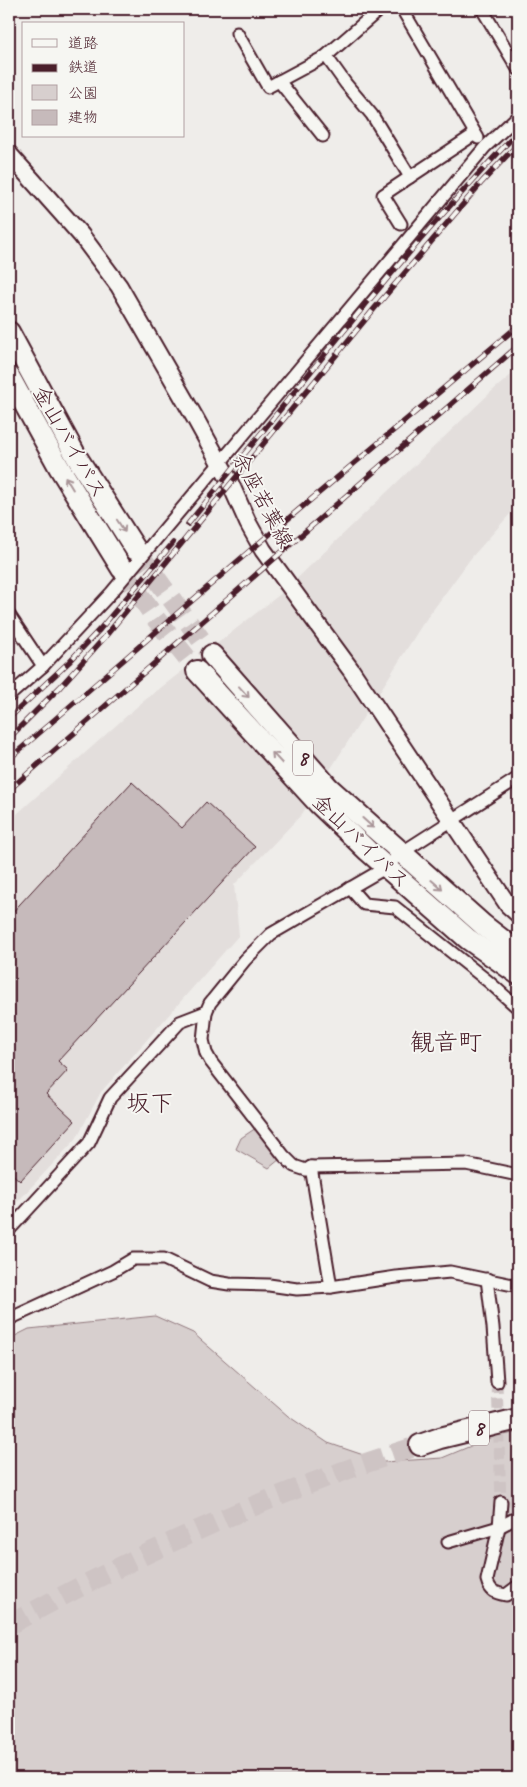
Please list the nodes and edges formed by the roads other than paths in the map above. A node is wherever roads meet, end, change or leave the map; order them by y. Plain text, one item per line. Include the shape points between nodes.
1 (380, 9) edge
2 (402, 9) edge
3 (482, 9) edge
4 (237, 33) dead end
5 (326, 56) junction
6 (518, 69) edge
7 (279, 81) junction
8 (518, 116) edge
9 (475, 134) junction
10 (323, 136) dead end
11 (485, 147) junction
12 (9, 154) edge
13 (410, 177) junction
14 (401, 224) dead end
15 (9, 332) edge
16 (9, 376) edge
17 (220, 464) junction
18 (136, 550) tunnel mouth
19 (122, 569) tunnel mouth
20 (9, 615) edge
21 (212, 655) tunnel mouth
22 (43, 666) junction
23 (197, 670) tunnel mouth
24 (9, 696) edge
25 (518, 778) edge
26 (453, 820) junction
27 (401, 853) junction
28 (386, 867) junction
29 (350, 888) junction
30 (518, 914) edge
31 (468, 939) junction
32 (518, 952) edge
33 (518, 974) edge
34 (518, 980) edge
35 (518, 1008) edge
36 (206, 1012) junction
37 (311, 1167) junction
38 (518, 1175) edge
39 (9, 1230) edge
40 (487, 1279) junction
41 (518, 1286) edge
42 (331, 1287) junction
43 (9, 1319) edge
44 (497, 1382) tunnel mouth
45 (518, 1411) edge
46 (518, 1419) edge
47 (440, 1438) junction
48 (420, 1445) tunnel mouth
49 (501, 1502) tunnel mouth
50 (518, 1517) edge
51 (499, 1527) junction
52 (448, 1542) dead end
53 (518, 1586) edge

1 - 5 street
2 - 9 street
3 - 6 street
4 - 7 street via 268,87
5 - 7 street
5 - 13 street via 372,114
7 - 10 street
8 - 11 street
9 - 11 street
9 - 13 street
11 - 17 street
12 - 17 main road, 余座若葉線 via 81,235 119,286
13 - 14 street via 383,194
15 -> 18 highway, 金山バイパス via 76,456
19 -> 16 highway, 金山バイパス via 59,467
17 - 22 street via 111,593
17 - 26 main road, 余座若葉線 via 263,550 351,670
20 - 22 street
21 -> 27 highway, 金山バイパス / 8 via 329,788
22 - 24 street
28 -> 23 highway, 金山バイパス / 8 via 318,803
25 - 26 street
26 - 27 street
26 - 30 main road, 余座若葉線 via 508,905
27 - 28 street
27 -> 32 highway, 金山バイパス / 8
28 - 29 street
28 - 31 highway, 金山バイパス / 8
29 - 35 street via 364,904 395,907
29 - 36 street via 271,934 228,981
31 - 33 highway, 金山バイパス / 8
31 - 34 highway
36 - 37 street via 203,1040 211,1062 284,1156 294,1166 306,1170
36 - 39 street via 180,1022 110,1098 89,1143
37 - 38 street via 466,1164
37 - 42 street
40 - 41 street
40 - 42 street via 450,1272
40 - 44 street
42 - 43 street via 297,1289 229,1284 210,1281 164,1259 133,1259
45 - 47 highway
46 - 47 highway, 8
47 - 48 highway, 8
49 - 51 street
50 - 51 street
51 - 52 street
51 - 53 street via 487,1580 489,1588 506,1595

